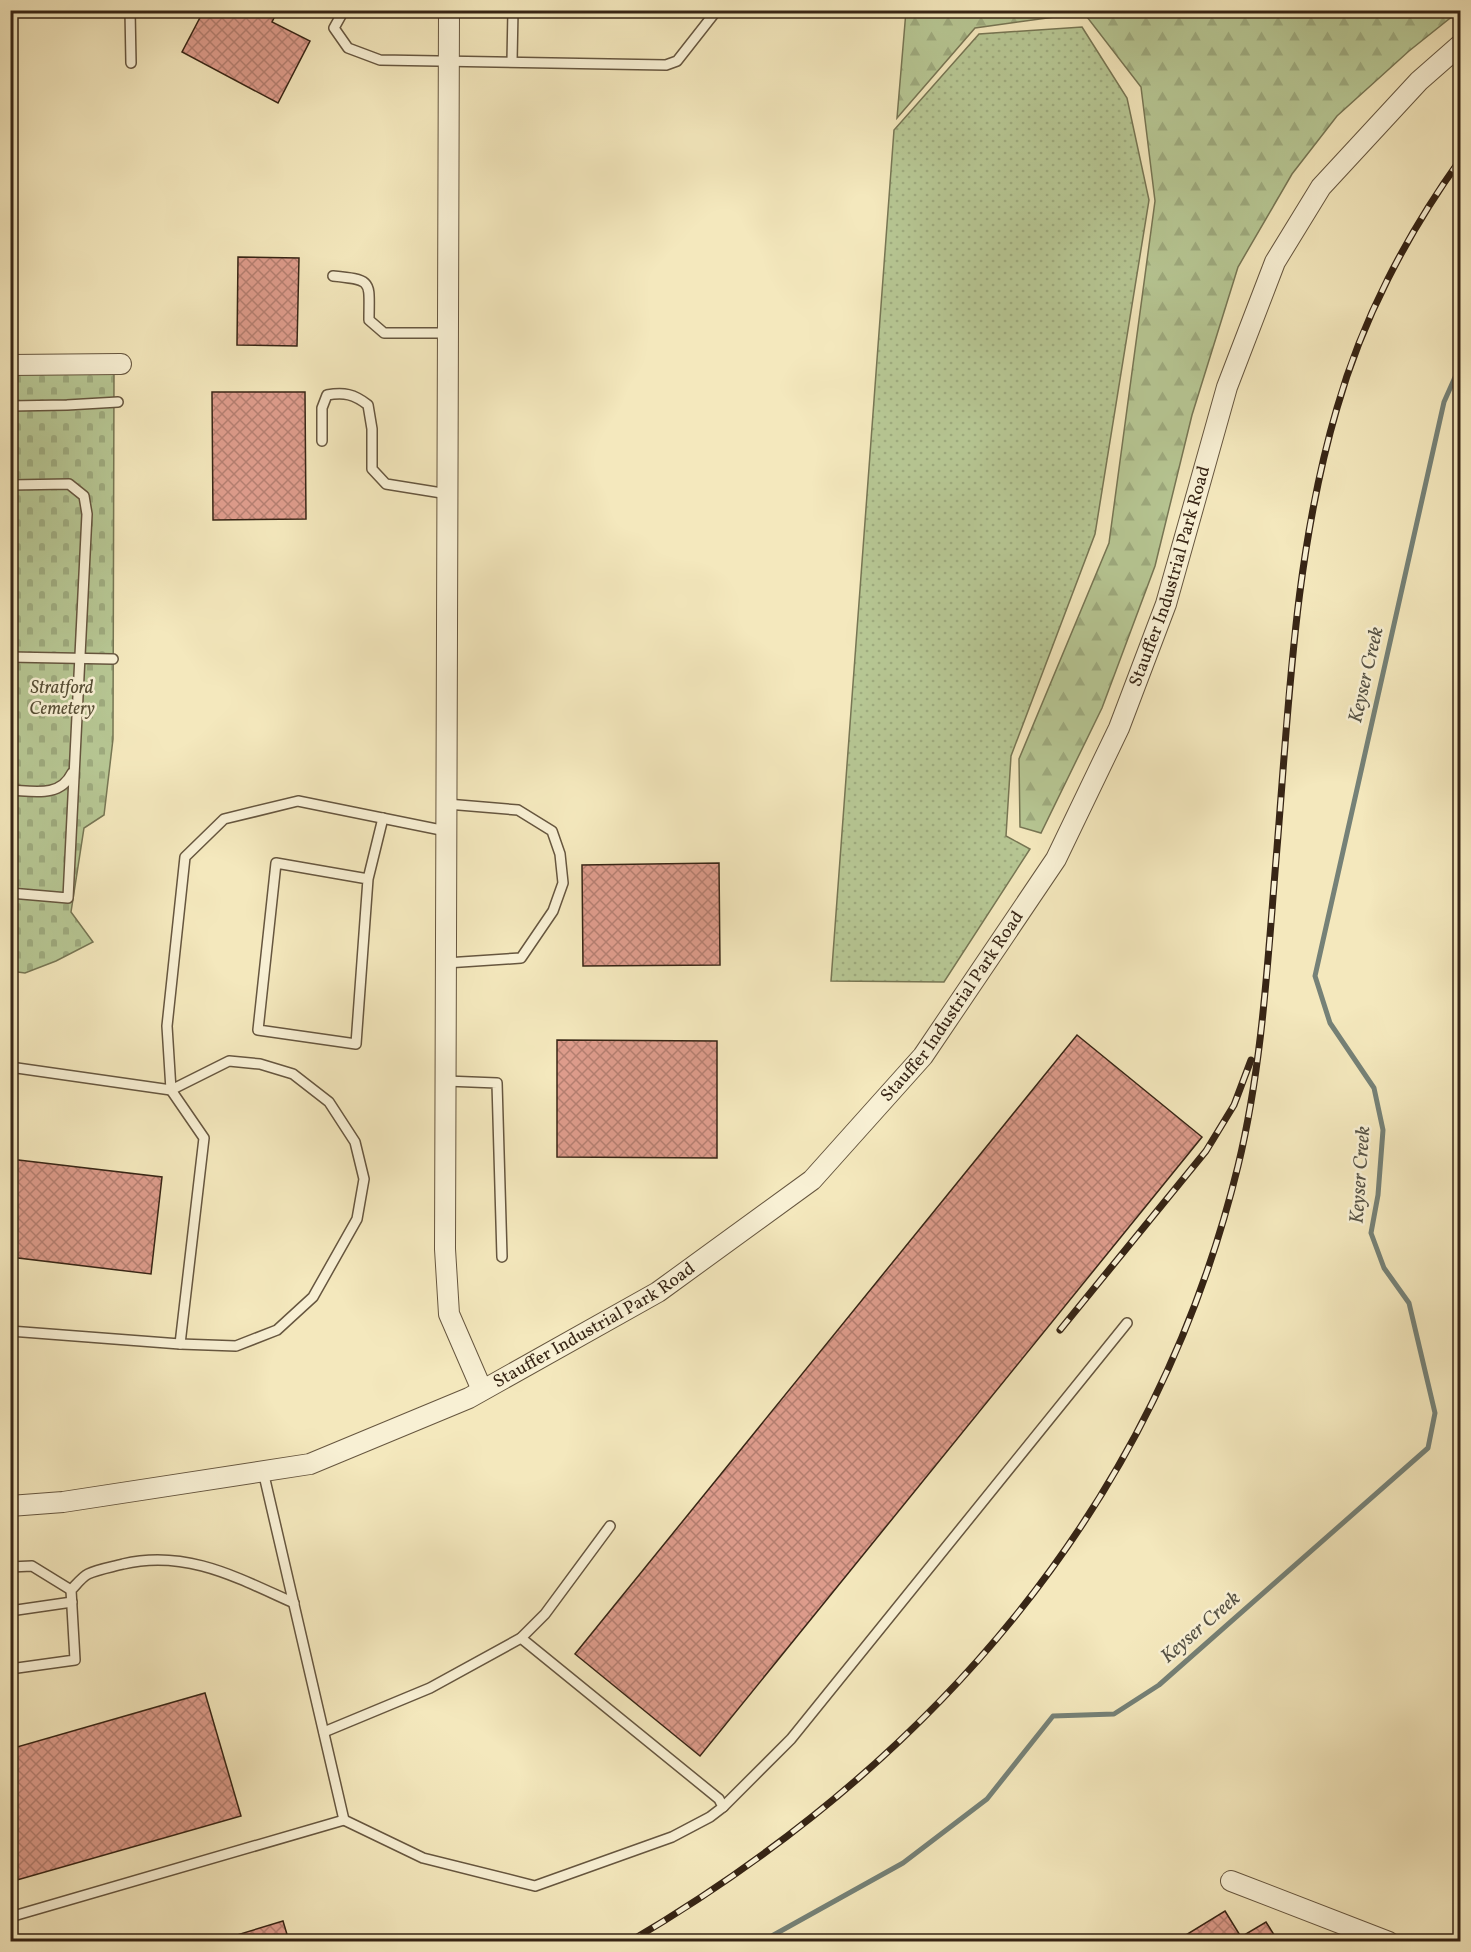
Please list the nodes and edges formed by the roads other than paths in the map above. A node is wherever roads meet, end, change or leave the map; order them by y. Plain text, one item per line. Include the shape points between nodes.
1 (130, 10) edge
2 (344, 10) edge
3 (449, 10) edge
4 (513, 10) edge
5 (717, 10) edge
6 (1461, 45) edge
7 (449, 61) junction
8 (512, 61) junction
9 (131, 63) dead end
10 (333, 276) dead end
11 (448, 333) junction
12 (121, 364) dead end
13 (10, 366) edge
14 (118, 402) dead end
15 (10, 406) edge
16 (322, 441) dead end
17 (10, 485) edge
18 (448, 494) junction
19 (10, 657) edge
20 (80, 657) junction
21 (113, 659) dead end
22 (74, 768) junction
23 (10, 790) edge
24 (447, 804) junction
25 (383, 818) junction
26 (446, 831) junction
27 (368, 879) junction
28 (10, 893) edge
29 (446, 963) junction
30 (10, 1067) edge
31 (446, 1081) junction
32 (171, 1090) junction
33 (502, 1257) dead end
34 (1127, 1323) dead end
35 (10, 1331) edge
36 (180, 1344) junction
37 (482, 1390) junction
38 (263, 1471) junction
39 (10, 1506) edge
40 (610, 1526) dead end
41 (10, 1567) edge
42 (71, 1590) junction
43 (72, 1602) junction
44 (294, 1603) junction
45 (10, 1611) edge
46 (521, 1638) junction
47 (10, 1669) edge
48 (324, 1732) junction
49 (723, 1807) junction
50 (344, 1820) junction
51 (1231, 1881) dead end
52 (10, 1917) edge
53 (1389, 1941) edge

1 - 9 lane
2 - 7 lane via 334,28 348,48 380,60
3 - 7 street
4 - 8 lane
5 - 8 lane via 677,61 666,65
6 - 37 street, Stauffer Industrial Park Road via 1419,81 1321,187 1275,262 1227,387 1166,604 1119,728 1056,859 923,1056 812,1180 658,1292
7 - 8 lane
7 - 11 street
10 - 11 lane via 367,283 369,320 384,333
11 - 18 street
12 - 13 street
14 - 15 lane
16 - 18 lane via 322,408 327,395 356,395 368,405 372,469 379,477 386,484
17 - 20 lane via 69,484 84,496 87,514
18 - 24 street
19 - 20 lane
20 - 21 lane
20 - 22 lane
22 - 23 lane via 68,782 51,792
22 - 28 lane via 68,898
24 - 26 street
24 - 29 lane via 518,810 552,831 560,854 563,883 553,911 521,958
25 - 26 lane
25 - 27 lane
25 - 32 lane via 297,801 224,819 185,857 167,1026
26 - 29 street
27 - 27 lane via 356,1044 258,1030 276,863
29 - 31 street
30 - 32 lane
31 - 33 lane via 498,1083
31 - 37 street via 445,1249 449,1314
32 - 36 lane via 204,1138
32 - 36 lane via 228,1061 260,1064 293,1074 329,1102 355,1142 364,1179 357,1219 313,1296 277,1330 236,1346
34 - 49 lane via 791,1739
35 - 36 lane
37 - 38 street, Stauffer Industrial Park Road via 310,1464
38 - 39 street, Stauffer Industrial Park Road via 63,1502
38 - 44 lane
40 - 46 lane via 544,1614
41 - 42 lane via 32,1566
42 - 43 lane
42 - 44 lane via 87,1574 140,1560 170,1560 231,1575
43 - 45 lane
43 - 47 lane via 75,1660
44 - 48 lane
46 - 48 lane via 430,1688
46 - 49 lane via 719,1799
48 - 50 lane
49 - 50 lane via 672,1837 535,1886 423,1858
50 - 52 lane
51 - 53 street

